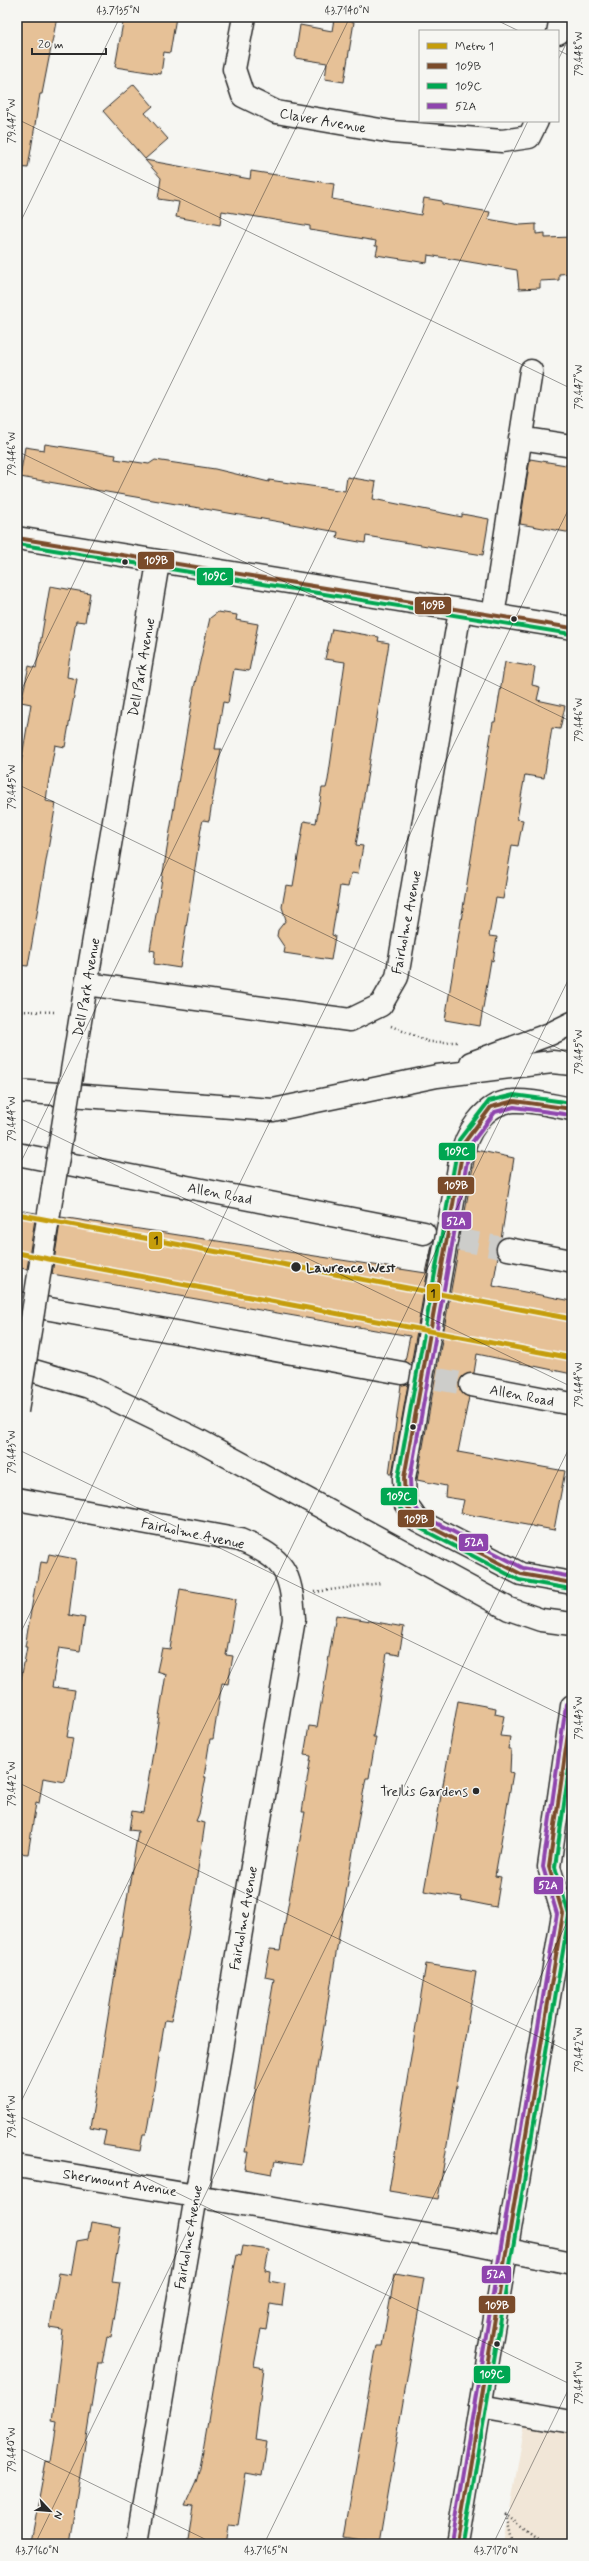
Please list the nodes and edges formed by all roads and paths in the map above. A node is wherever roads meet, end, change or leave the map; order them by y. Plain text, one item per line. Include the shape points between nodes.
1 (244, 17) edge
2 (561, 17) edge
3 (559, 30) edge
4 (536, 122) edge
5 (532, 371) dead end
6 (520, 438) junction
7 (572, 446) edge
8 (17, 538) edge
9 (158, 563) junction
10 (460, 611) junction
11 (492, 616) junction
12 (572, 628) edge
13 (87, 984) junction
14 (17, 1011) edge
15 (56, 1012) dead end
16 (363, 1015) junction
17 (572, 1023) edge
18 (466, 1042) dead end
19 (572, 1064) edge
20 (437, 1076) junction
21 (17, 1091) edge
22 (572, 1110) edge
23 (17, 1154) edge
24 (424, 1233) tunnel mouth
25 (508, 1248) tunnel mouth
26 (572, 1261) edge
27 (17, 1303) edge
28 (17, 1366) edge
29 (402, 1373) tunnel mouth
30 (471, 1386) tunnel mouth
31 (572, 1404) edge
32 (17, 1411) edge
33 (17, 1499) edge
34 (381, 1583) dead end
35 (572, 1583) edge
36 (293, 1596) junction
37 (572, 1624) edge
38 (572, 1706) edge
39 (567, 1907) edge
40 (17, 2166) edge
41 (196, 2194) junction
42 (507, 2249) junction
43 (572, 2263) edge
44 (480, 2406) junction
45 (572, 2422) edge
46 (137, 2544) edge
47 (457, 2544) edge
48 (513, 2544) edge
49 (543, 2544) edge

1 - 4 main road, Claver Avenue via 234,68 243,96 276,112 392,132 502,141 529,137
2 - 3 main road
5 - 6 main road
6 - 7 main road
6 - 11 main road
8 - 9 main road
9 - 10 main road
9 - 13 main road, Dell Park Avenue
10 - 11 main road
10 - 16 main road, Fairholme Avenue via 397,977 380,1005
11 - 12 main road
13 - 16 main road, Fairholme Avenue via 350,1020
13 - 32 main road, Dell Park Avenue, bridge
14 - 15 path
16 - 18 path via 429,1042
17 - 20 main road via 550,1034
19 - 20 main road via 552,1062
20 - 21 main road via 273,1110
22 - 35 main road, bridge via 514,1101 491,1107 462,1153 404,1478 405,1502 417,1520 521,1574
23 - 24 main road, Allen Road
25 - 26 main road
27 - 29 main road
28 - 37 main road via 89,1387 198,1440 509,1609 541,1620
30 - 31 main road, Allen Road
33 - 36 main road, Fairholme Avenue via 240,1540 266,1551 283,1568
34 - 36 path
36 - 41 main road, Fairholme Avenue via 294,1619
38 - 39 main road via 549,1867
39 - 42 main road
40 - 41 main road, Shermount Avenue
41 - 42 main road, Shermount Avenue
41 - 46 main road, Fairholme Avenue
42 - 43 main road, Shermount Avenue
42 - 44 main road
44 - 45 main road
44 - 47 main road
48 - 49 path via 505,2514

